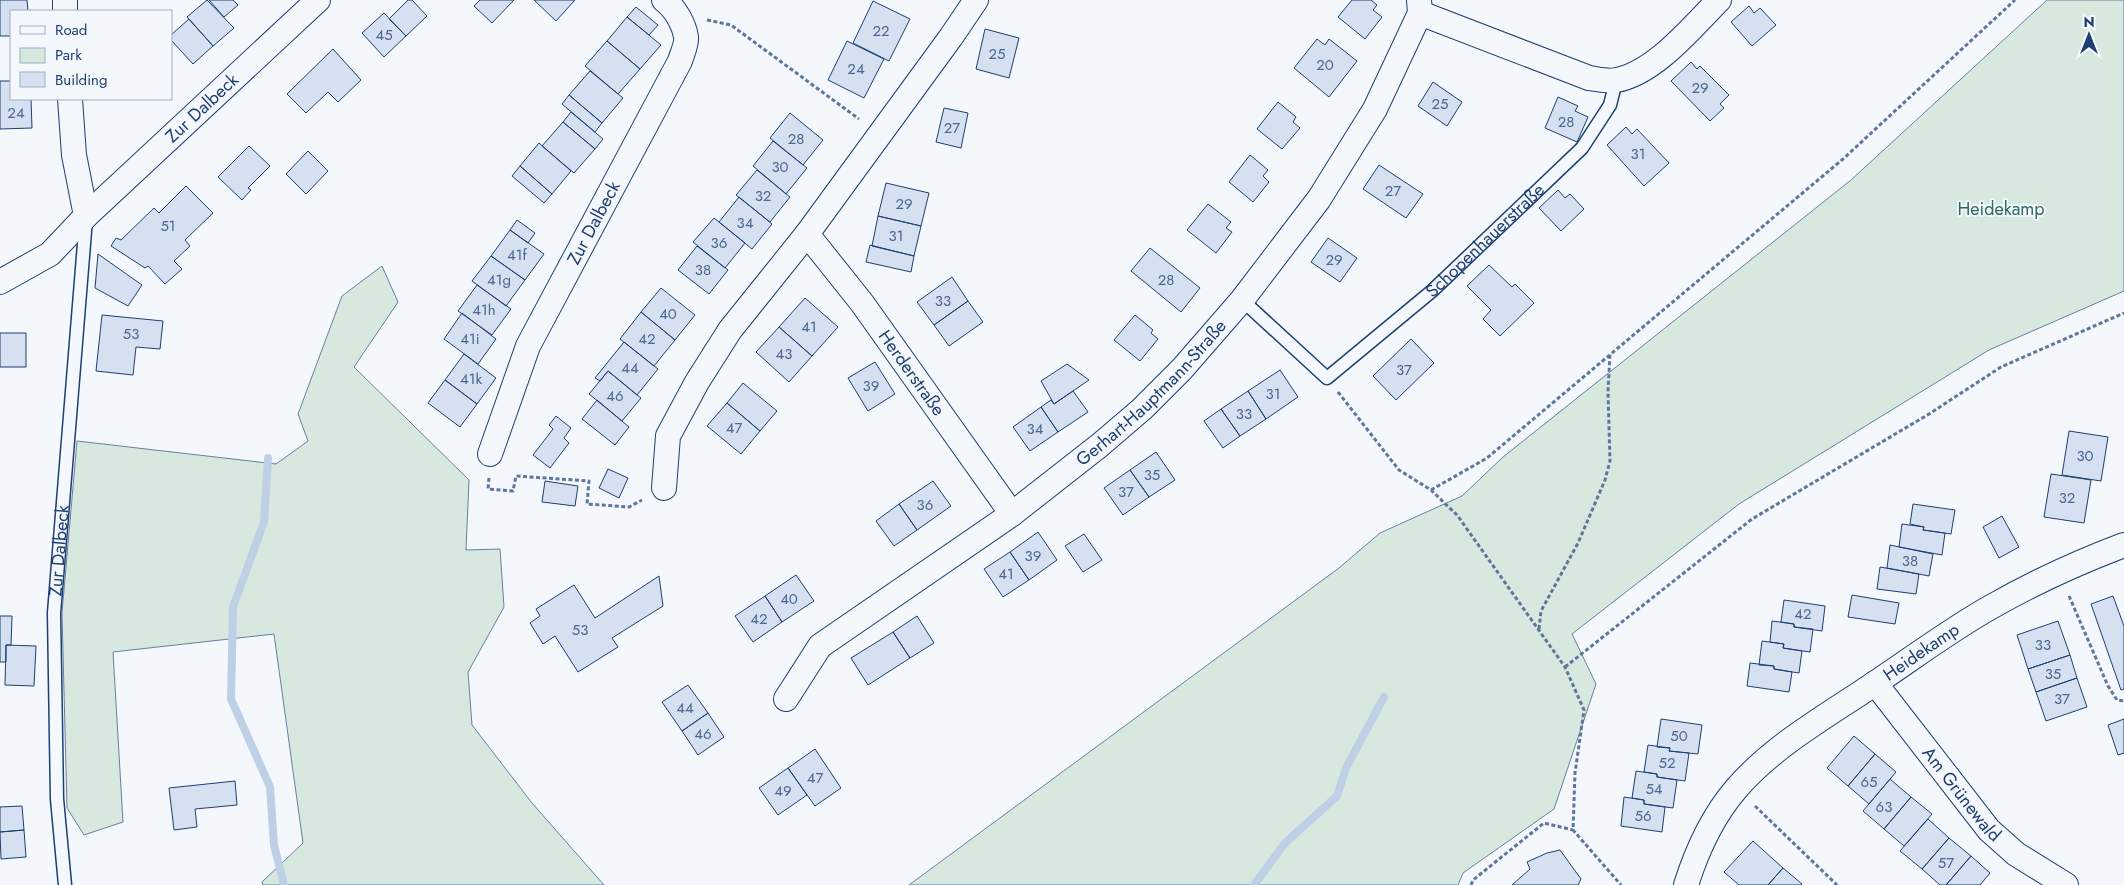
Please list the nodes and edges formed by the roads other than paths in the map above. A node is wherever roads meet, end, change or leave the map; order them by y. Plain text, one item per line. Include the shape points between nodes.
1 (318, 0) edge
2 (976, 0) edge
3 (1719, 0) edge
4 (1419, 6) edge
5 (670, 8) edge
6 (1616, 81) junction
7 (70, 100) edge
8 (86, 216) junction
9 (807, 234) junction
10 (0, 282) edge
11 (1242, 300) junction
12 (490, 454) road end
13 (664, 488) road end
14 (1012, 514) junction
15 (2124, 545) edge
16 (1875, 683) junction
17 (786, 699) dead end
18 (65, 885) edge
19 (1686, 885) edge
20 (2066, 885) edge

1 - 8 street, Zur Dalbeck
2 - 9 street
3 - 6 street via 1656,60 1641,71
4 - 6 street via 1589,78
4 - 11 street, Gerhart-Hauptmann-Straße via 1375,109 1319,199
5 - 12 street, Zur Dalbeck via 687,39 680,61 528,346
6 - 11 lane, Schopenhauerstraße via 1610,106 1582,148 1432,291 1327,378
7 - 8 street via 74,155
8 - 10 street, Zur Dalbeck via 50,254
8 - 18 lane, Zur Dalbeck via 54,613 57,799
9 - 13 street via 730,330 697,382 668,436
9 - 14 street, Herderstraße via 862,303
11 - 14 street, Gerhart-Hauptmann-Straße via 1142,409
14 - 17 street, Gerhart-Hauptmann-Straße via 820,646
15 - 16 street, Heidekamp via 2089,558 1992,606
16 - 19 street, Heidekamp via 1763,761 1737,788 1723,805 1702,842
16 - 20 street, Am Grünewald via 1989,830 2016,854

